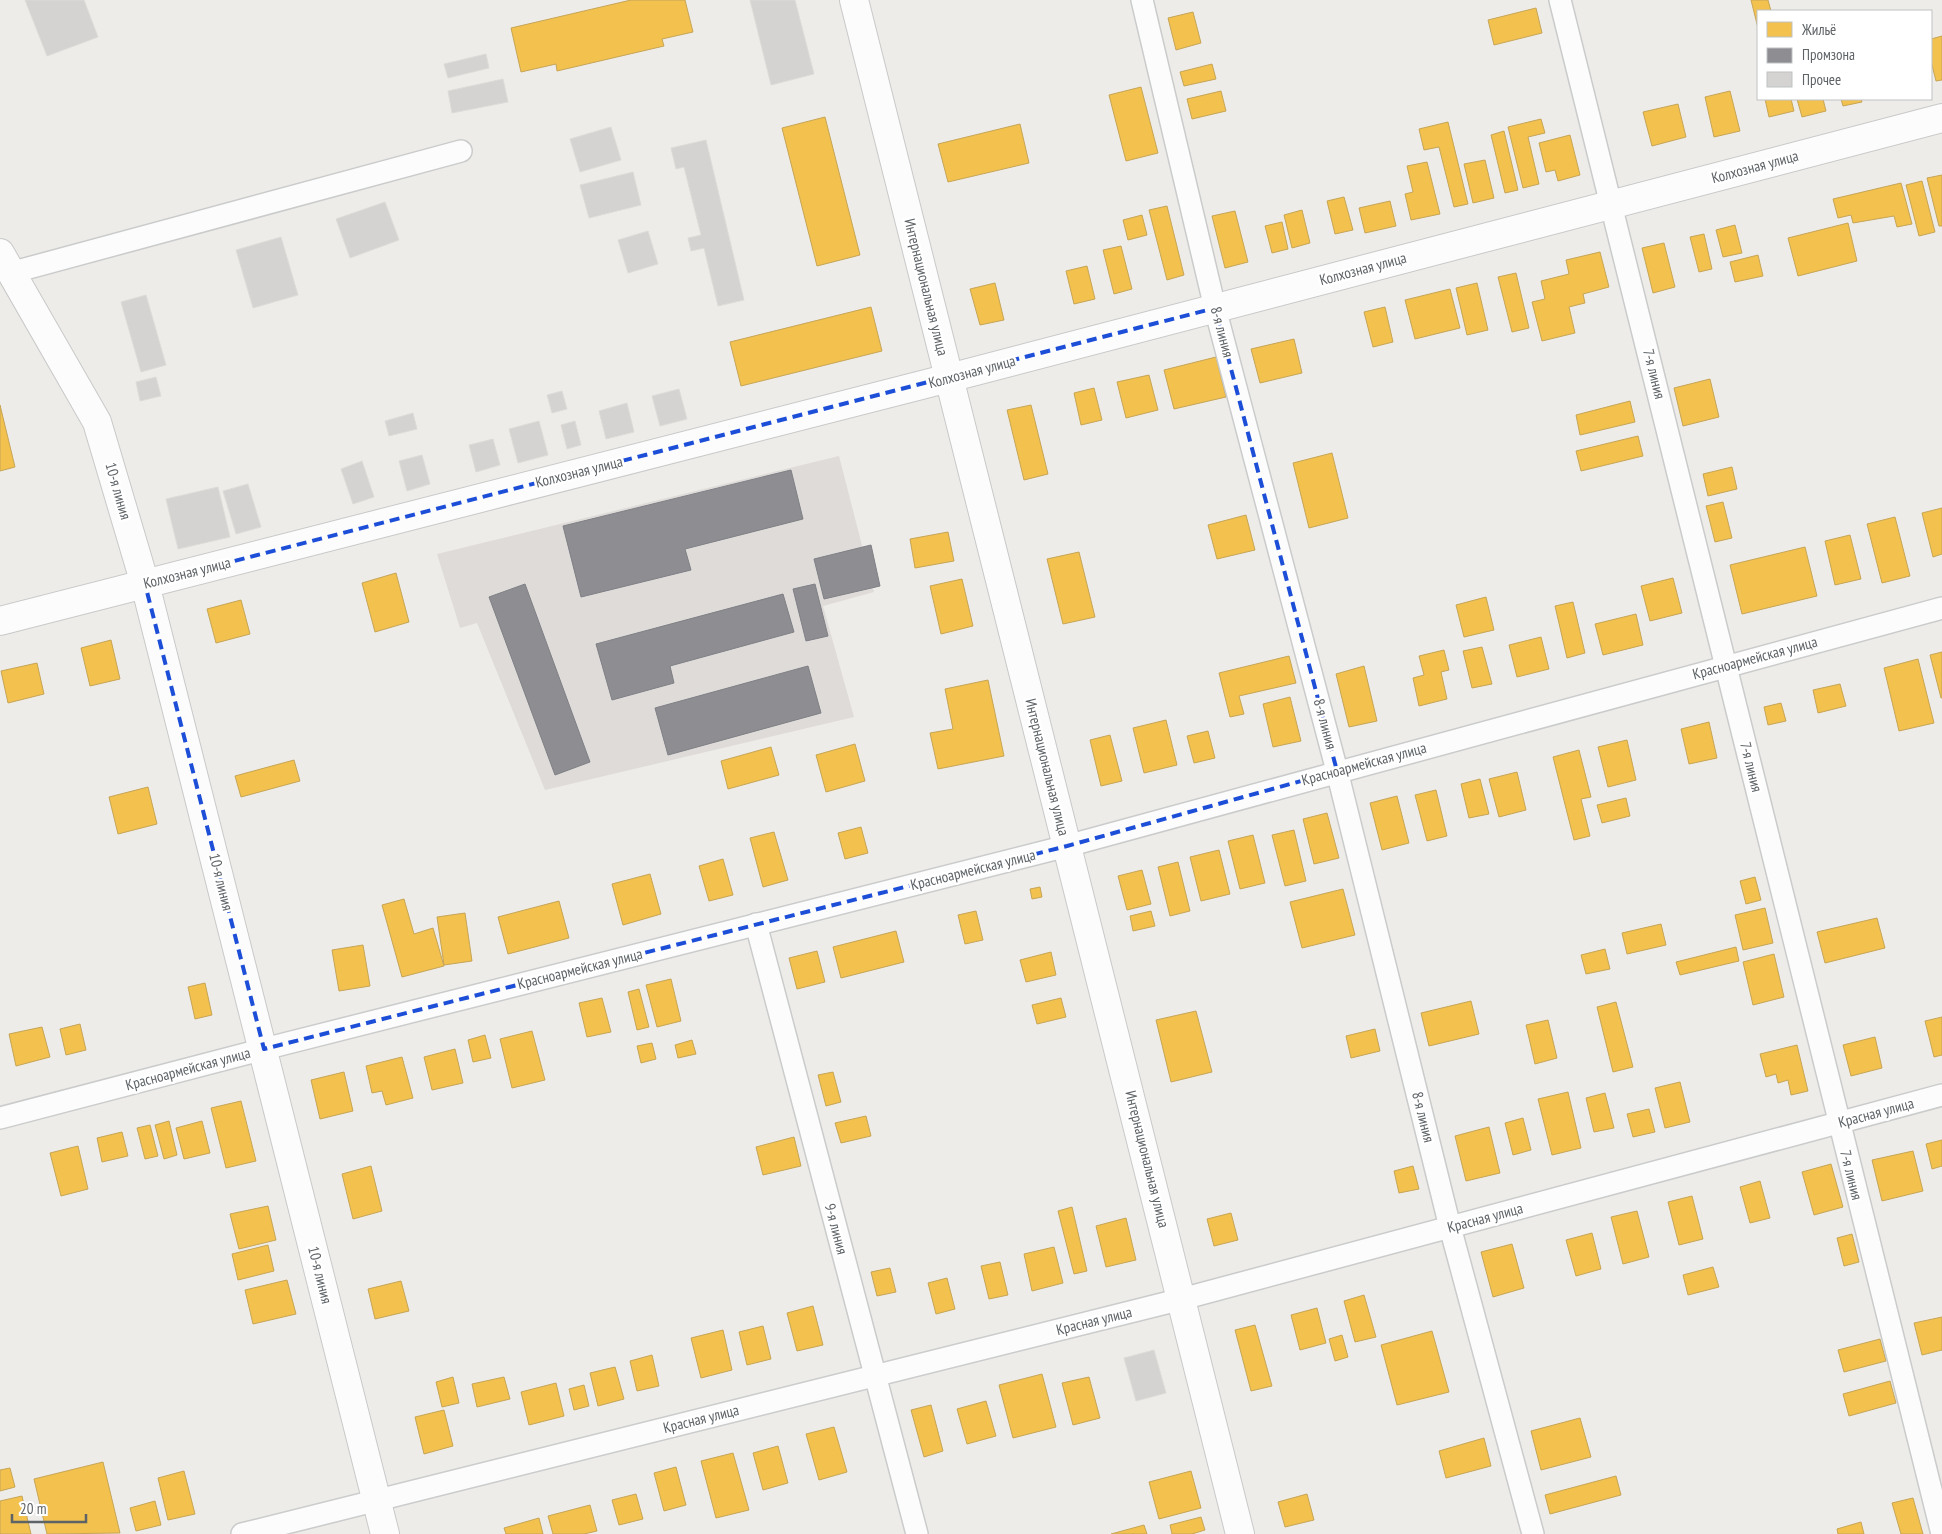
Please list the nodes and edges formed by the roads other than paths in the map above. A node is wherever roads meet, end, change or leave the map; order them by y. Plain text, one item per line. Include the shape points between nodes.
1 (854, 0) edge
2 (1142, 0) edge
3 (1560, 0) edge
4 (1942, 118) edge
5 (461, 151) dead end
6 (1612, 204) junction
7 (5, 263) edge
8 (1215, 308) junction
9 (949, 378) junction
10 (145, 584) junction
11 (1942, 608) edge
12 (0, 621) edge
13 (1727, 665) junction
14 (1338, 772) junction
15 (1067, 846) junction
16 (756, 924) junction
17 (264, 1049) junction
18 (1942, 1095) edge
19 (0, 1118) edge
20 (1838, 1123) junction
21 (1450, 1227) junction
22 (1182, 1299) junction
23 (875, 1376) junction
24 (376, 1500) junction
25 (242, 1534) edge
26 (384, 1534) edge
27 (917, 1534) edge
28 (1240, 1534) edge
29 (1533, 1534) edge
30 (1942, 1534) edge

1 - 9 street, Интернациональная улица
2 - 8 street, 8-я линия
3 - 6 street, 7-я линия
4 - 6 street, Колхозная улица
5 - 7 street
6 - 8 street, Колхозная улица
6 - 13 street, 7-я линия
7 - 10 street, 10-я линия via 98,422
8 - 9 street, Колхозная улица
8 - 14 street, 8-я линия
9 - 10 street, Колхозная улица
9 - 15 street, Интернациональная улица
10 - 12 street, Колхозная улица
10 - 17 street, 10-я линия
11 - 13 street, Красноармейская улица
13 - 14 street, Красноармейская улица
13 - 20 street, 7-я линия
14 - 15 street, Красноармейская улица
14 - 21 street, 8-я линия
15 - 16 street, Красноармейская улица
15 - 22 street, Интернациональная улица
16 - 17 street, Красноармейская улица
16 - 23 street, 9-я линия
17 - 19 street, Красноармейская улица
17 - 24 street, 10-я линия
18 - 20 street, Красная улица
20 - 21 street, Красная улица
20 - 30 street, 7-я линия
21 - 22 street, Красная улица
21 - 29 street, 8-я линия
22 - 23 street, Красная улица
22 - 28 street, Интернациональная улица
23 - 24 street, Красная улица
23 - 27 street, 9-я линия
24 - 25 street, Красная улица
24 - 26 street, 10-я линия

